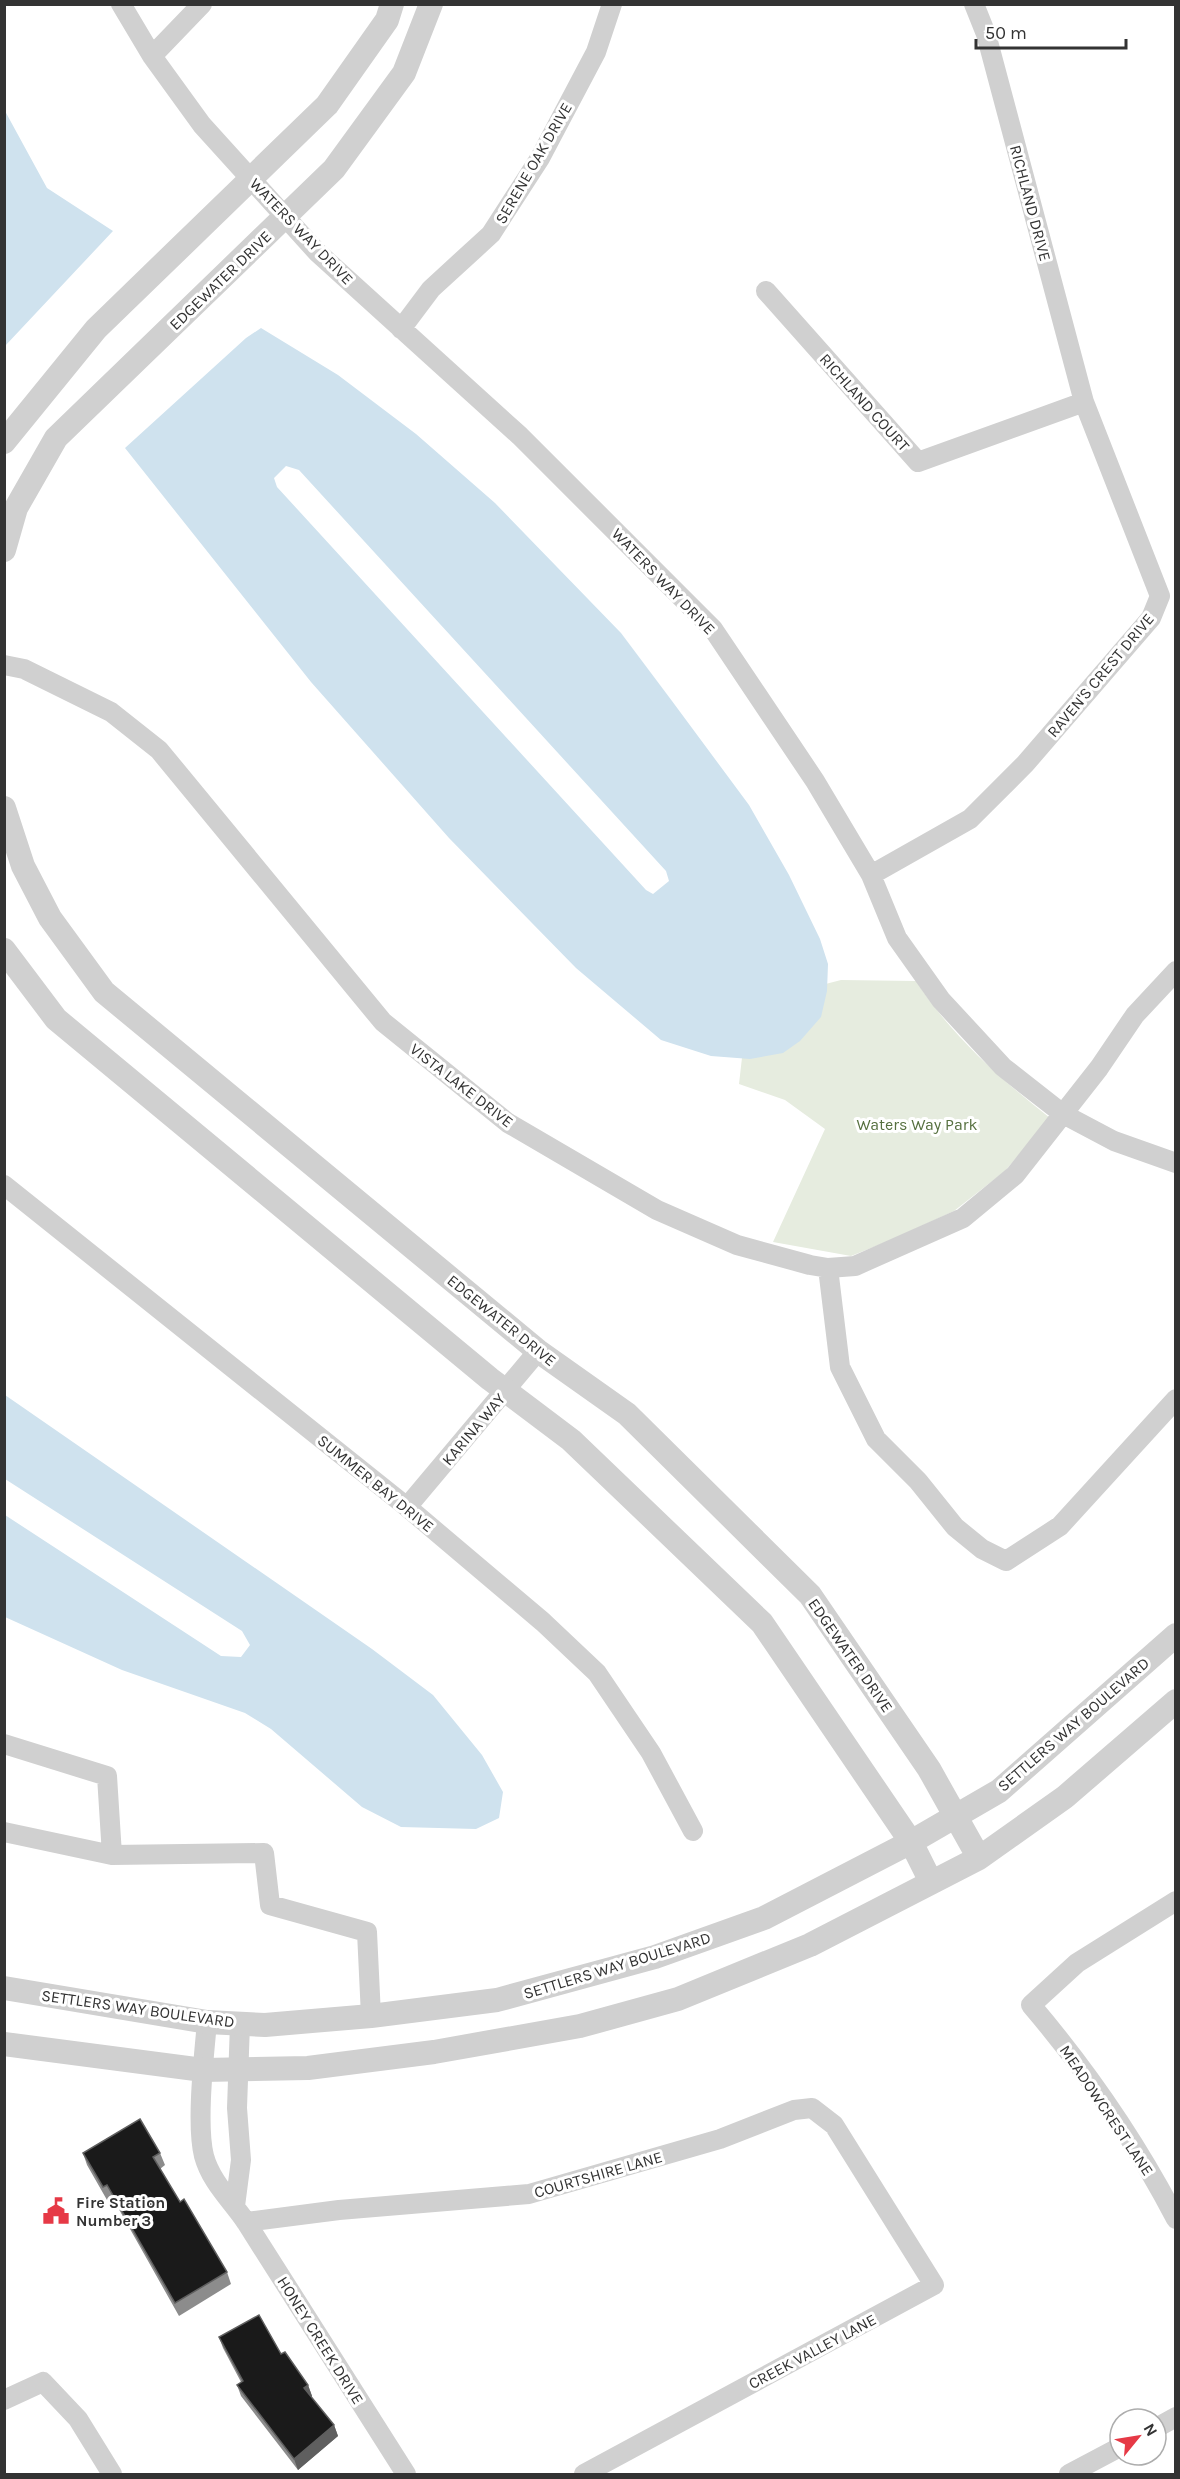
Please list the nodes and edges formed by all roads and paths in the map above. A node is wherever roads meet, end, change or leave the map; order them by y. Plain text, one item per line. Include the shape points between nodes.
1 (121, 4) edge
2 (202, 4) edge
3 (392, 4) edge
4 (431, 4) edge
5 (612, 4) edge
6 (974, 4) edge
7 (152, 56) junction
8 (250, 177) junction
9 (286, 216) junction
10 (766, 291) dead end
11 (401, 330) junction
12 (1084, 402) junction
13 (4, 442) edge
14 (4, 550) edge
15 (4, 665) edge
16 (4, 808) edge
17 (871, 875) junction
18 (4, 950) edge
19 (1176, 971) edge
20 (1063, 1114) junction
21 (1176, 1163) edge
22 (4, 1185) edge
23 (828, 1268) junction
24 (538, 1352) junction
25 (505, 1390) junction
26 (1176, 1399) edge
27 (408, 1507) junction
28 (1175, 1636) edge
29 (1176, 1701) edge
30 (4, 1744) edge
31 (956, 1814) junction
32 (693, 1831) dead end
33 (4, 1832) edge
34 (911, 1842) junction
35 (112, 1855) junction
36 (980, 1858) junction
37 (931, 1882) junction
38 (1176, 1901) edge
39 (4, 1988) edge
40 (371, 2016) junction
41 (207, 2022) junction
42 (240, 2024) junction
43 (4, 2044) edge
44 (203, 2070) junction
45 (237, 2070) junction
46 (870, 2183) joint
47 (241, 2214) junction
48 (1176, 2219) edge
49 (4, 2400) edge
50 (1108, 2454) edge
51 (112, 2475) edge
52 (406, 2475) edge
53 (584, 2475) edge
54 (1070, 2475) edge

1 - 7 street, WATERS WAY DRIVE
2 - 7 street
3 - 8 street via 387,20 327,105
4 - 9 street, EDGEWATER DRIVE via 404,73 334,169
5 - 11 street, SERENE OAK DRIVE via 590,63 540,158 491,234 431,289
6 - 12 street, RICHLAND DRIVE via 986,34
7 - 8 street, WATERS WAY DRIVE via 202,125
8 - 9 street, WATERS WAY DRIVE
8 - 13 street via 96,329
9 - 11 street, WATERS WAY DRIVE via 317,252
9 - 14 street, EDGEWATER DRIVE via 56,438 16,508
10 - 12 street, RICHLAND COURT via 918,462
11 - 17 street, WATERS WAY DRIVE via 520,436 713,629 815,781
12 - 17 street, RAVEN'S CREST DRIVE via 1160,596 1151,618 1025,764 970,819
15 - 23 street, VISTA LAKE DRIVE via 24,669 111,712 159,750 383,1022 508,1123 657,1210 737,1245
16 - 24 street, EDGEWATER DRIVE via 23,866 50,918 104,992
17 - 20 street, WATERS WAY DRIVE via 897,938 941,1000 1003,1067
18 - 25 street via 56,1019
19 - 20 street, VISTA LAKE DRIVE via 1135,1015
20 - 21 street, WATERS WAY DRIVE via 1114,1141
20 - 23 street, VISTA LAKE DRIVE via 1015,1175 963,1218 855,1266
22 - 27 street, SUMMER BAY DRIVE
23 - 26 street via 840,1367 876,1439 918,1481 955,1527 982,1550 1006,1561 1060,1526
24 - 25 street, KARINA WAY
24 - 31 street, EDGEWATER DRIVE via 627,1414 810,1595
25 - 27 street, KARINA WAY
25 - 34 street via 571,1440 762,1623
27 - 32 street, SUMMER BAY DRIVE via 597,1673 651,1753
28 - 31 street, SETTLERS WAY BOULEVARD via 1005,1787
29 - 36 street via 1065,1797
30 - 35 street via 107,1776
31 - 34 street, SETTLERS WAY BOULEVARD
31 - 36 street, EDGEWATER DRIVE
33 - 35 street
34 - 37 street
34 - 40 street, SETTLERS WAY BOULEVARD via 764,1918 655,1957 497,2000
35 - 40 street via 264,1853 270,1905 367,1932
36 - 37 street
37 - 45 street via 810,1944 678,1999 580,2026 411,2055 309,2068
38 - 48 street, MEADOWCREST LANE via 1077,1963 1032,2005 1080,2063 1135,2146
39 - 41 street, SETTLERS WAY BOULEVARD
40 - 42 street, SETTLERS WAY BOULEVARD
41 - 42 street, SETTLERS WAY BOULEVARD
41 - 44 street, HONEY CREEK DRIVE
42 - 45 street
43 - 44 street
44 - 45 street
44 - 47 street, HONEY CREEK DRIVE via 204,2155 221,2192
45 - 47 street
46 - 47 street, COURTSHIRE LANE via 834,2125 812,2108 794,2110 720,2139 529,2194
46 - 53 street, CREEK VALLEY LANE via 934,2285
47 - 52 street, HONEY CREEK DRIVE
49 - 51 street via 42,2382 78,2419
50 - 54 street

